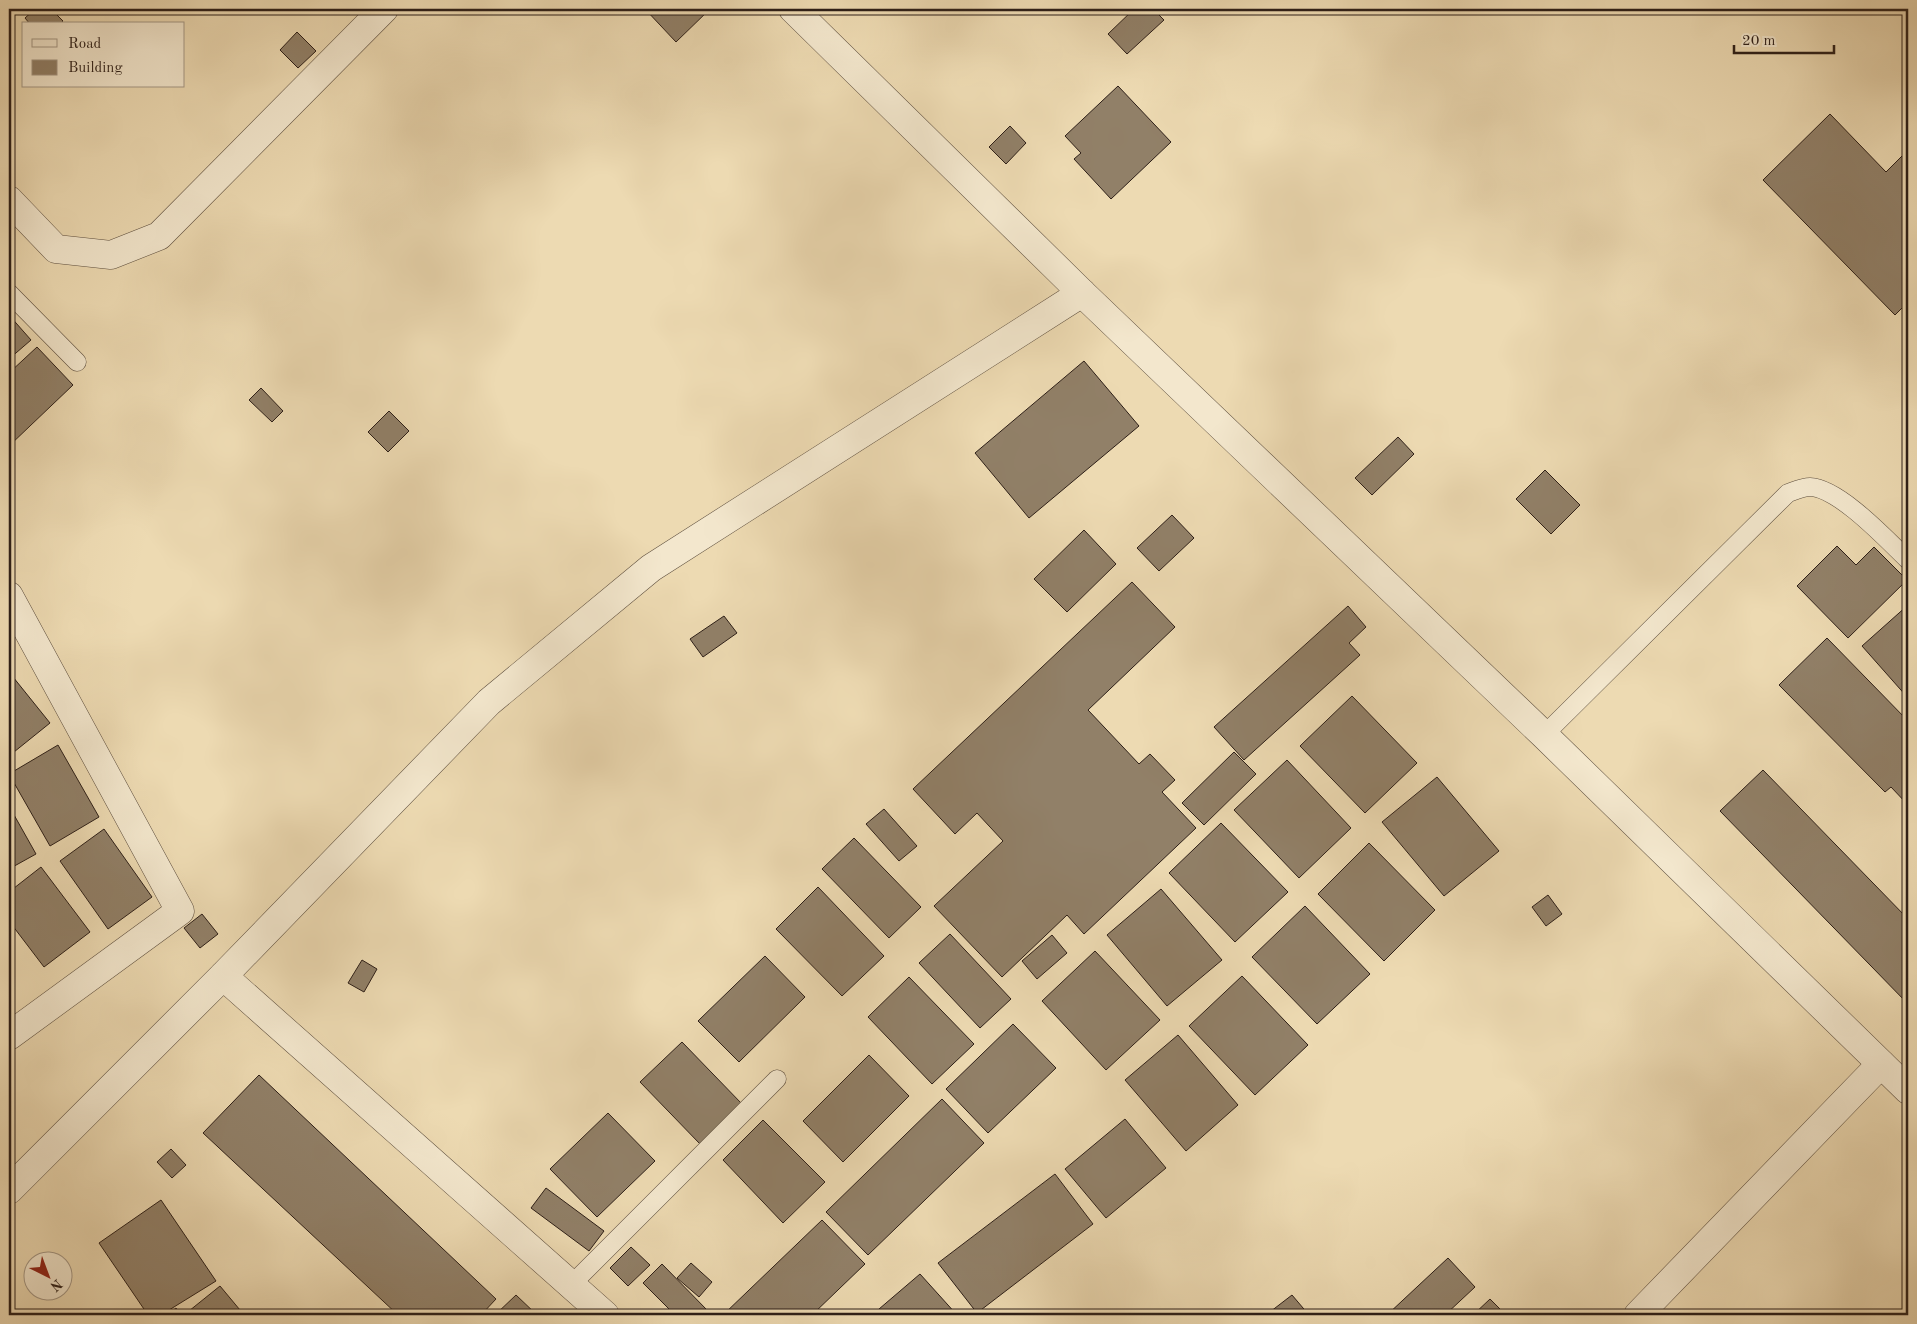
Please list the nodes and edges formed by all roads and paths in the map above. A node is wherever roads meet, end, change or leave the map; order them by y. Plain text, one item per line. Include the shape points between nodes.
1 (384, 9) edge
2 (793, 9) edge
3 (9, 200) edge
4 (9, 293) edge
5 (1082, 293) junction
6 (77, 362) dead end
7 (1908, 560) edge
8 (9, 596) edge
9 (1544, 735) junction
10 (223, 976) junction
11 (11, 1031) edge
12 (1881, 1064) junction
13 (777, 1079) dead end
14 (1908, 1090) edge
15 (9, 1190) edge
16 (570, 1286) junction
17 (605, 1315) edge
18 (1638, 1315) edge

1 - 3 street via 160,236 111,255 56,249
2 - 5 street
4 - 6 lane
5 - 9 street
5 - 10 street via 651,568 489,702
7 - 9 lane via 1836,497 1811,487 1788,493
8 - 11 street via 180,911
9 - 12 street
10 - 15 street
10 - 16 street
12 - 14 street
12 - 18 street
13 - 16 lane
16 - 17 street

